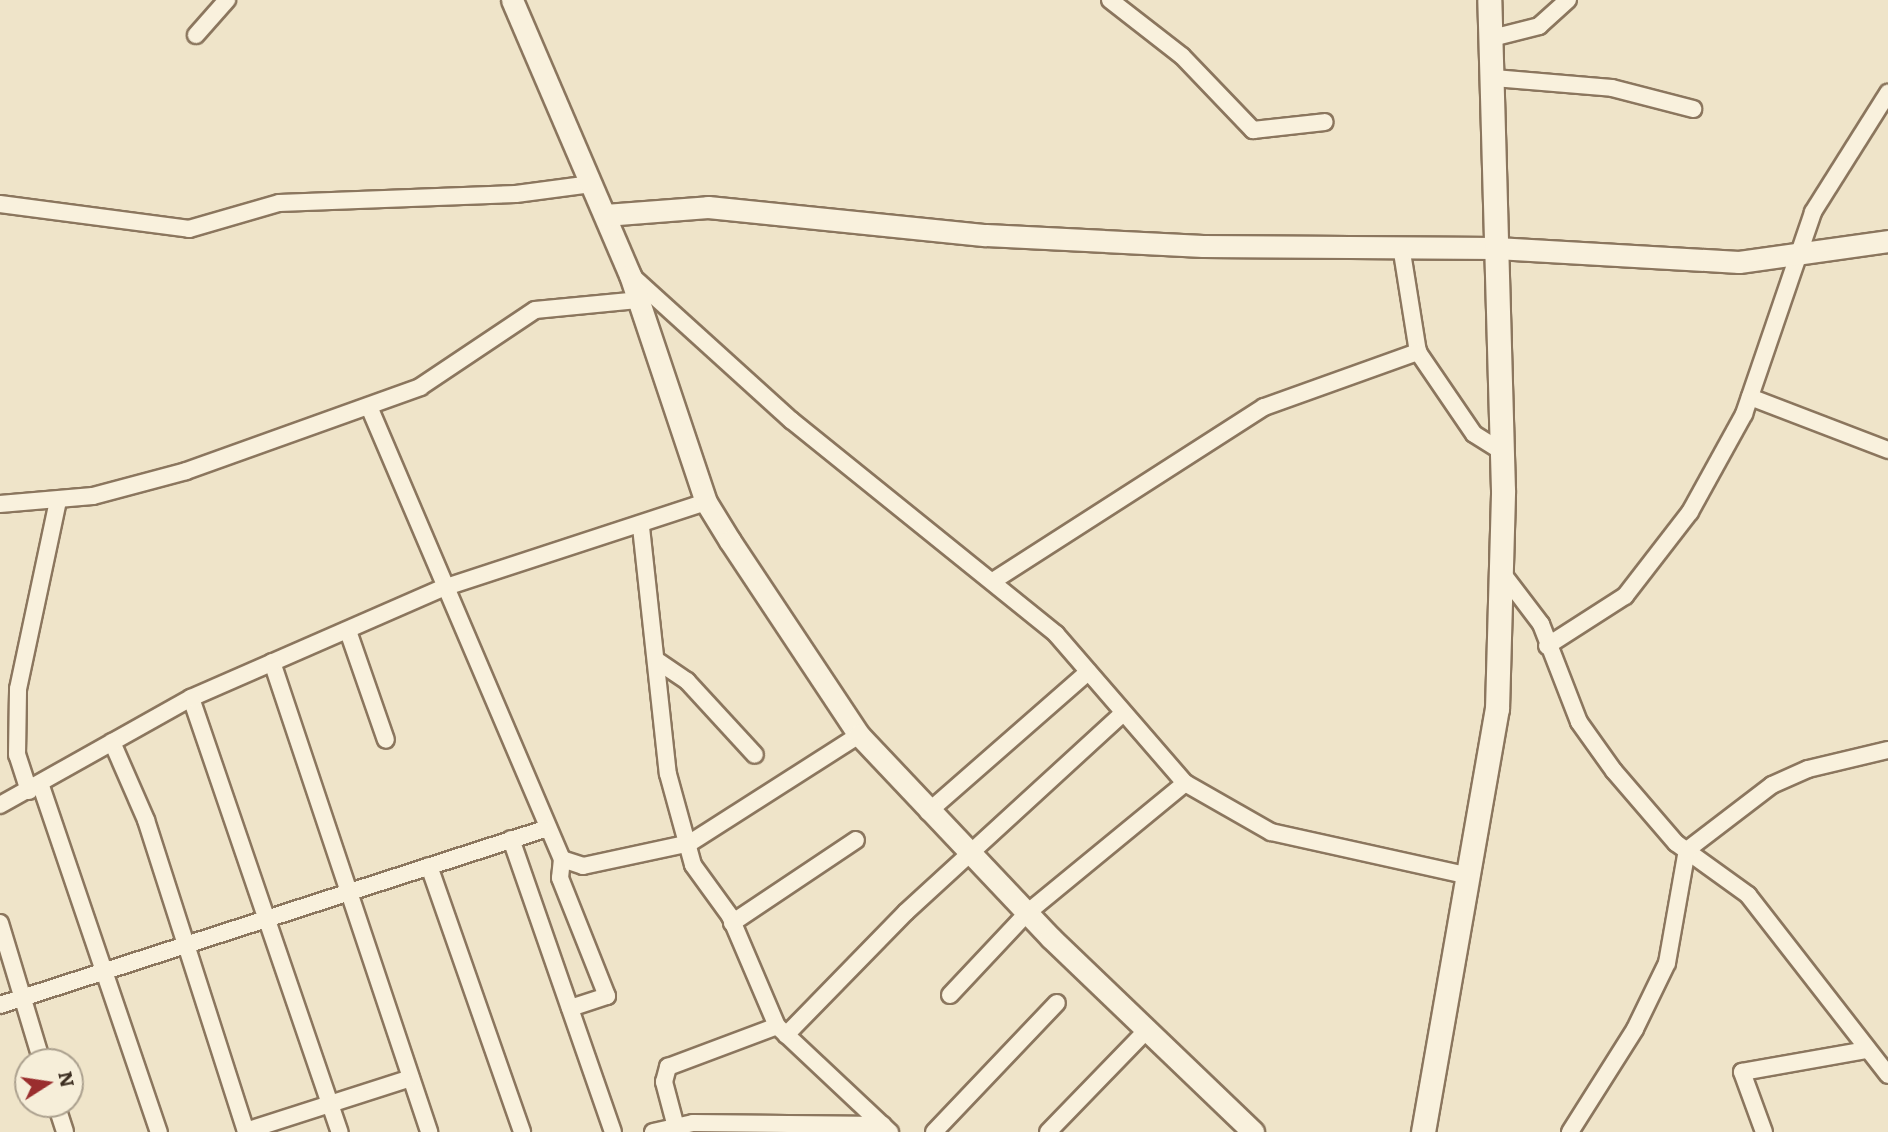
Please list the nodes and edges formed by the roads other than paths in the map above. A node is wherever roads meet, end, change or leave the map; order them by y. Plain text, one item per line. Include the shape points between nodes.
1 (227, 0) edge
2 (512, 0) edge
3 (1110, 0) edge
4 (1489, 0) edge
5 (1568, 0) edge
6 (196, 35) dead end
7 (1492, 38) junction
8 (1494, 78) junction
9 (1888, 93) edge
10 (1693, 109) dead end
11 (1325, 122) dead end
12 (591, 184) junction
13 (0, 204) edge
14 (605, 215) junction
15 (1888, 241) edge
16 (1401, 246) junction
17 (1496, 248) junction
18 (1795, 259) junction
19 (630, 275) junction
20 (638, 300) junction
21 (1418, 352) junction
22 (1750, 397) junction
23 (370, 409) junction
24 (1888, 450) edge
25 (1502, 452) junction
26 (58, 501) junction
27 (706, 502) junction
28 (0, 504) edge
29 (641, 527) junction
30 (1503, 574) junction
31 (993, 580) junction
32 (443, 588) junction
33 (348, 631) junction
34 (1547, 646) junction
35 (272, 662) junction
36 (659, 662) junction
37 (1088, 672) junction
38 (191, 698) junction
39 (1123, 713) junction
40 (859, 735) junction
41 (386, 740) dead end
42 (112, 742) junction
43 (1888, 750) edge
44 (755, 755) dead end
45 (1185, 783) junction
46 (35, 788) junction
47 (0, 805) edge
48 (929, 812) junction
49 (545, 829) junction
50 (511, 839) junction
51 (856, 840) dead end
52 (690, 842) junction
53 (1687, 850) junction
54 (969, 854) junction
55 (562, 859) junction
56 (429, 866) junction
57 (1469, 876) junction
58 (348, 891) junction
59 (1027, 913) junction
60 (268, 916) junction
61 (0, 923) edge
62 (732, 923) junction
63 (187, 943) junction
64 (103, 970) junction
65 (950, 995) dead end
66 (26, 996) junction
67 (1057, 1003) dead end
68 (0, 1004) edge
69 (570, 1008) junction
70 (782, 1030) junction
71 (1146, 1031) junction
72 (39, 1048) edge
73 (1867, 1050) junction
74 (1888, 1074) edge
75 (411, 1078) junction
76 (331, 1105) junction
77 (676, 1127) junction
78 (887, 1129) edge
79 (159, 1132) edge
80 (340, 1132) edge
81 (429, 1132) edge
82 (522, 1132) edge
83 (613, 1132) edge
84 (653, 1132) edge
85 (934, 1132) edge
86 (1048, 1132) edge
87 (1252, 1132) edge
88 (1423, 1132) edge
89 (1570, 1132) edge
90 (1764, 1132) edge

1 - 6 street
2 - 12 street
3 - 11 street via 1182,56 1253,130
4 - 7 main road
5 - 7 street via 1539,26
7 - 8 main road
8 - 10 street via 1612,88
8 - 17 main road
9 - 18 street via 1824,191
12 - 13 street via 516,194 279,203 190,229
12 - 14 street
14 - 16 street via 708,207 986,235 1203,246
14 - 19 street
15 - 18 street
16 - 17 street
16 - 21 street
17 - 18 street via 1682,260
17 - 25 main road
18 - 22 street
19 - 20 street
19 - 31 street via 791,420
20 - 23 street via 527,313 440,375
20 - 27 street
21 - 25 street via 1474,434
21 - 31 street via 1264,407
22 - 24 street
22 - 34 street via 1690,512 1641,578 1625,596
23 - 26 street via 186,471
23 - 32 street
25 - 30 main road
26 - 28 street
26 - 46 street via 18,689 17,755
27 - 29 street
27 - 40 street
29 - 32 street
29 - 36 street via 647,618
30 - 34 street via 1535,615
30 - 57 main road via 1494,738
31 - 37 street via 1056,634
32 - 33 street
32 - 49 street
33 - 35 street
33 - 41 street
34 - 53 street via 1579,722 1657,825
35 - 38 street
35 - 58 street
36 - 44 street via 687,681
36 - 52 street via 668,774
37 - 39 street
37 - 48 street
38 - 42 street
38 - 60 street
39 - 45 street
39 - 54 street
40 - 48 street
40 - 52 street
42 - 46 street
42 - 63 street via 132,780
43 - 53 street via 1808,769 1772,785
45 - 57 street via 1271,832
45 - 59 street
46 - 47 street
46 - 64 street
48 - 54 street
49 - 50 street
49 - 55 street
50 - 56 street
50 - 69 street
51 - 62 street
52 - 55 street via 583,866
52 - 62 street via 692,865
53 - 73 street via 1748,895
53 - 89 street via 1667,963 1635,1029
54 - 59 street
54 - 70 street
55 - 69 street via 560,878 607,996
56 - 58 street
56 - 82 street
57 - 88 main road
58 - 60 street
58 - 75 street
59 - 65 street
59 - 71 street
60 - 63 street
60 - 76 street
61 - 66 street
62 - 70 street
63 - 64 street
63 - 76 street via 246,1131
64 - 66 street
64 - 79 street
66 - 68 street
66 - 72 street
67 - 85 street
69 - 83 street
70 - 77 street via 668,1067 664,1082
70 - 78 street
71 - 86 street
71 - 87 street
73 - 74 street
73 - 90 street via 1742,1072
75 - 76 street
75 - 81 street
76 - 80 street
77 - 78 street
77 - 84 street

